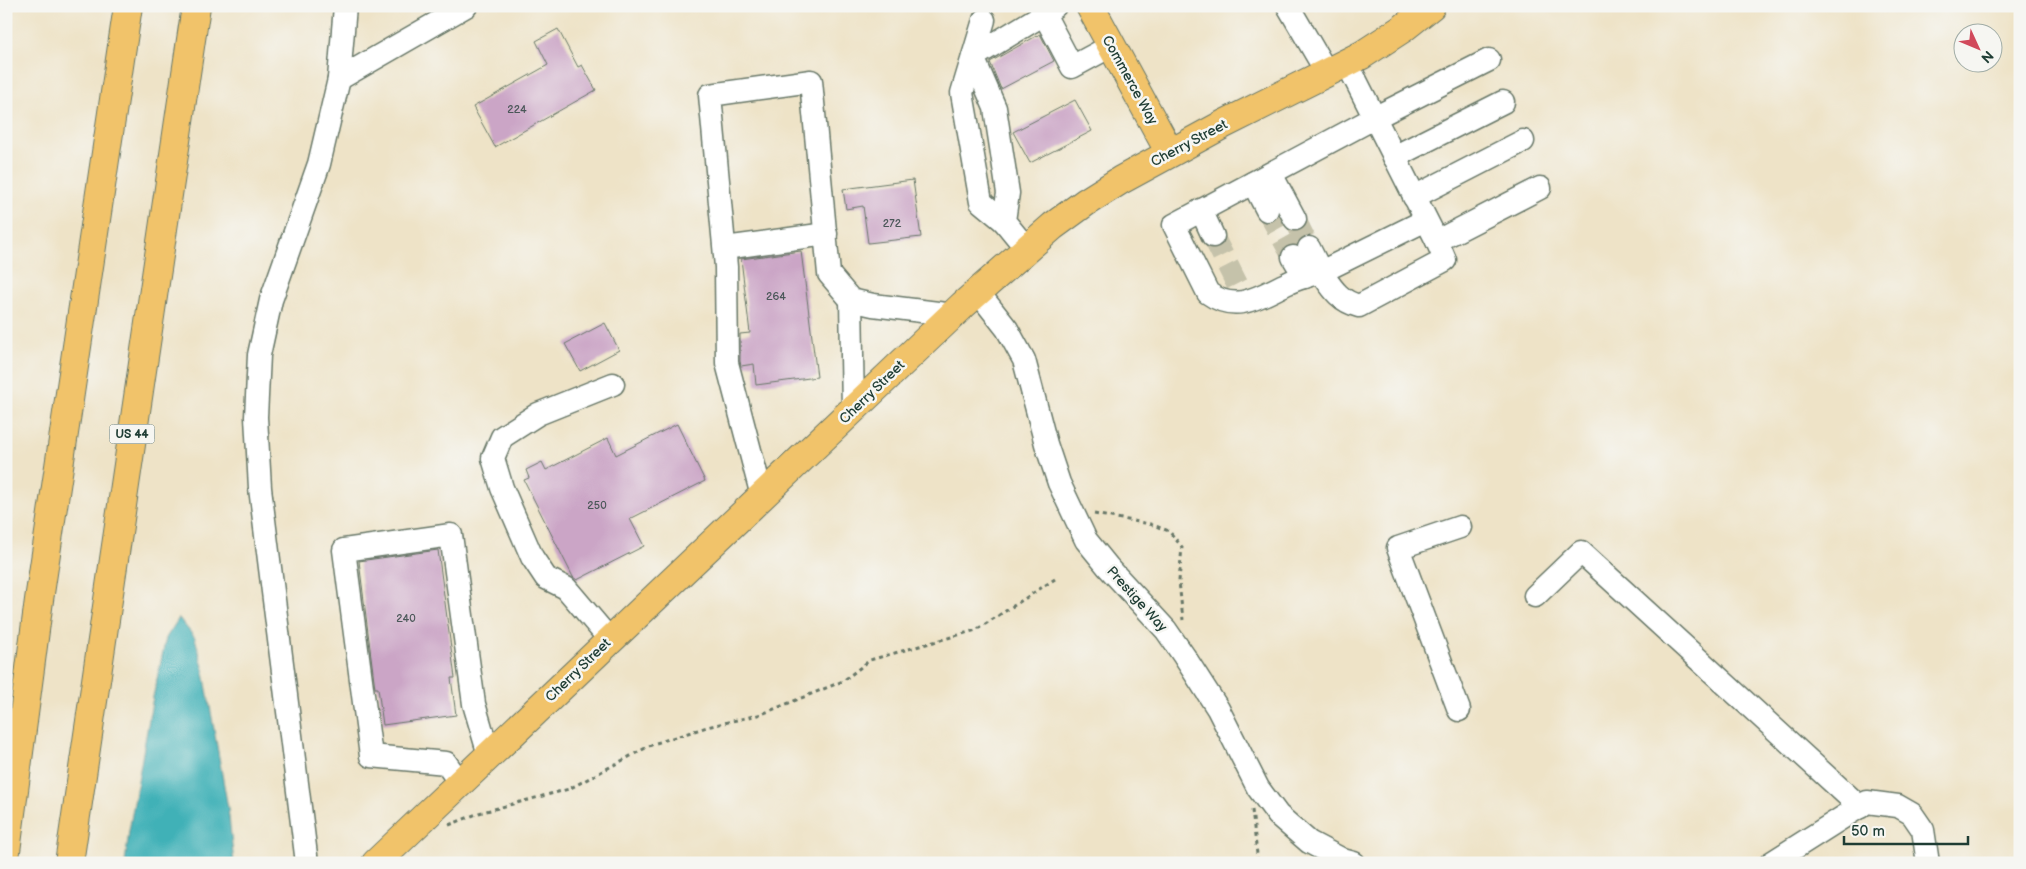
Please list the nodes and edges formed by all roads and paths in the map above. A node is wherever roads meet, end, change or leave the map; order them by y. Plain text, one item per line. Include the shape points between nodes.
1 (128, 6) edge
2 (196, 6) edge
3 (345, 6) edge
4 (466, 6) edge
5 (1090, 6) edge
6 (1288, 6) edge
7 (1431, 6) edge
8 (1050, 10) edge
9 (984, 20) dead end
10 (1111, 46) junction
11 (973, 57) junction
12 (1489, 60) dead end
13 (1337, 68) junction
14 (339, 79) junction
15 (1503, 102) dead end
16 (1374, 118) junction
17 (1523, 141) dead end
18 (1170, 153) junction
19 (1394, 157) junction
20 (1262, 178) junction
21 (1540, 188) dead end
22 (1414, 197) junction
23 (1202, 210) junction
24 (1267, 210) tunnel mouth
25 (1294, 219) tunnel mouth
26 (1426, 220) junction
27 (1004, 221) junction
28 (826, 234) junction
29 (1213, 236) tunnel mouth
30 (1437, 241) junction
31 (725, 248) junction
32 (1026, 248) junction
33 (1301, 252) tunnel mouth
34 (1313, 274) junction
35 (978, 292) junction
36 (851, 300) junction
37 (954, 315) junction
38 (613, 384) dead end
39 (853, 410) junction
40 (762, 496) junction
41 (1071, 509) junction
42 (1460, 527) dead end
43 (1055, 579) dead end
44 (1535, 596) dead end
45 (610, 640) junction
46 (1184, 656) junction
47 (1460, 710) dead end
48 (489, 755) junction
49 (460, 783) junction
50 (1258, 788) junction
51 (1860, 807) junction
52 (447, 826) dead end
53 (6, 851) edge
54 (69, 863) edge
55 (307, 863) edge
56 (376, 863) edge
57 (1258, 863) edge
58 (1354, 863) edge
59 (1770, 863) edge
60 (1928, 863) edge

1 - 53 main road via 39,600
2 - 54 main road, US 44
3 - 14 street
4 - 14 street
5 - 10 main road, Commerce Way
6 - 13 street
7 - 13 main road, Cherry Street via 1402,29
8 - 10 street via 1072,68
8 - 11 street
9 - 11 street
10 - 18 main road, Commerce Way
11 - 27 street via 995,108 1008,193
11 - 27 street via 962,93 980,202
12 - 16 street
13 - 16 street
13 - 18 main road, Cherry Street
14 - 55 street via 319,164 271,300 259,356 256,417 260,488
15 - 19 street
16 - 19 street
16 - 20 street
17 - 22 street
18 - 32 main road, Cherry Street via 1086,202
19 - 22 street
20 - 23 street
20 - 24 street
20 - 25 street
21 - 30 street
22 - 26 street
23 - 29 street
23 - 34 street via 1174,225 1208,292 1216,298 1230,302 1241,293 1258,298
26 - 30 street
26 - 34 street
27 - 32 street
28 - 31 street
28 - 31 street via 811,81 710,95
28 - 36 street via 830,274
30 - 34 street via 1445,260 1359,306 1338,297
31 - 40 street via 727,364
32 - 35 main road, Cherry Street
33 - 34 street
35 - 37 main road, Cherry Street
35 - 41 street, Prestige Way via 1007,329 1024,360 1046,444
36 - 37 street
36 - 39 street
37 - 39 main road, Cherry Street
38 - 45 street via 538,414 502,437 493,458 502,488 532,557 546,578 566,588
39 - 40 main road, Cherry Street
40 - 45 main road, Cherry Street
41 - 46 street, Prestige Way via 1086,540 1166,630
41 - 46 path via 1150,524 1169,531 1182,547 1179,581
42 - 47 street via 1398,548
43 - 52 path via 976,630 870,660 843,681 762,714 707,726 653,744 569,789 479,813
44 - 51 street via 1581,552
45 - 48 main road, Cherry Street
46 - 50 street, Prestige Way via 1218,709
48 - 49 main road, Cherry Street
48 - 49 street via 474,704 451,535 344,550 371,756 446,763
49 - 56 main road, Cherry Street
50 - 57 path via 1251,813
50 - 58 street, Prestige Way via 1278,815 1297,833 1325,852
51 - 59 street
51 - 60 street via 1867,802 1898,806 1912,814 1923,830

